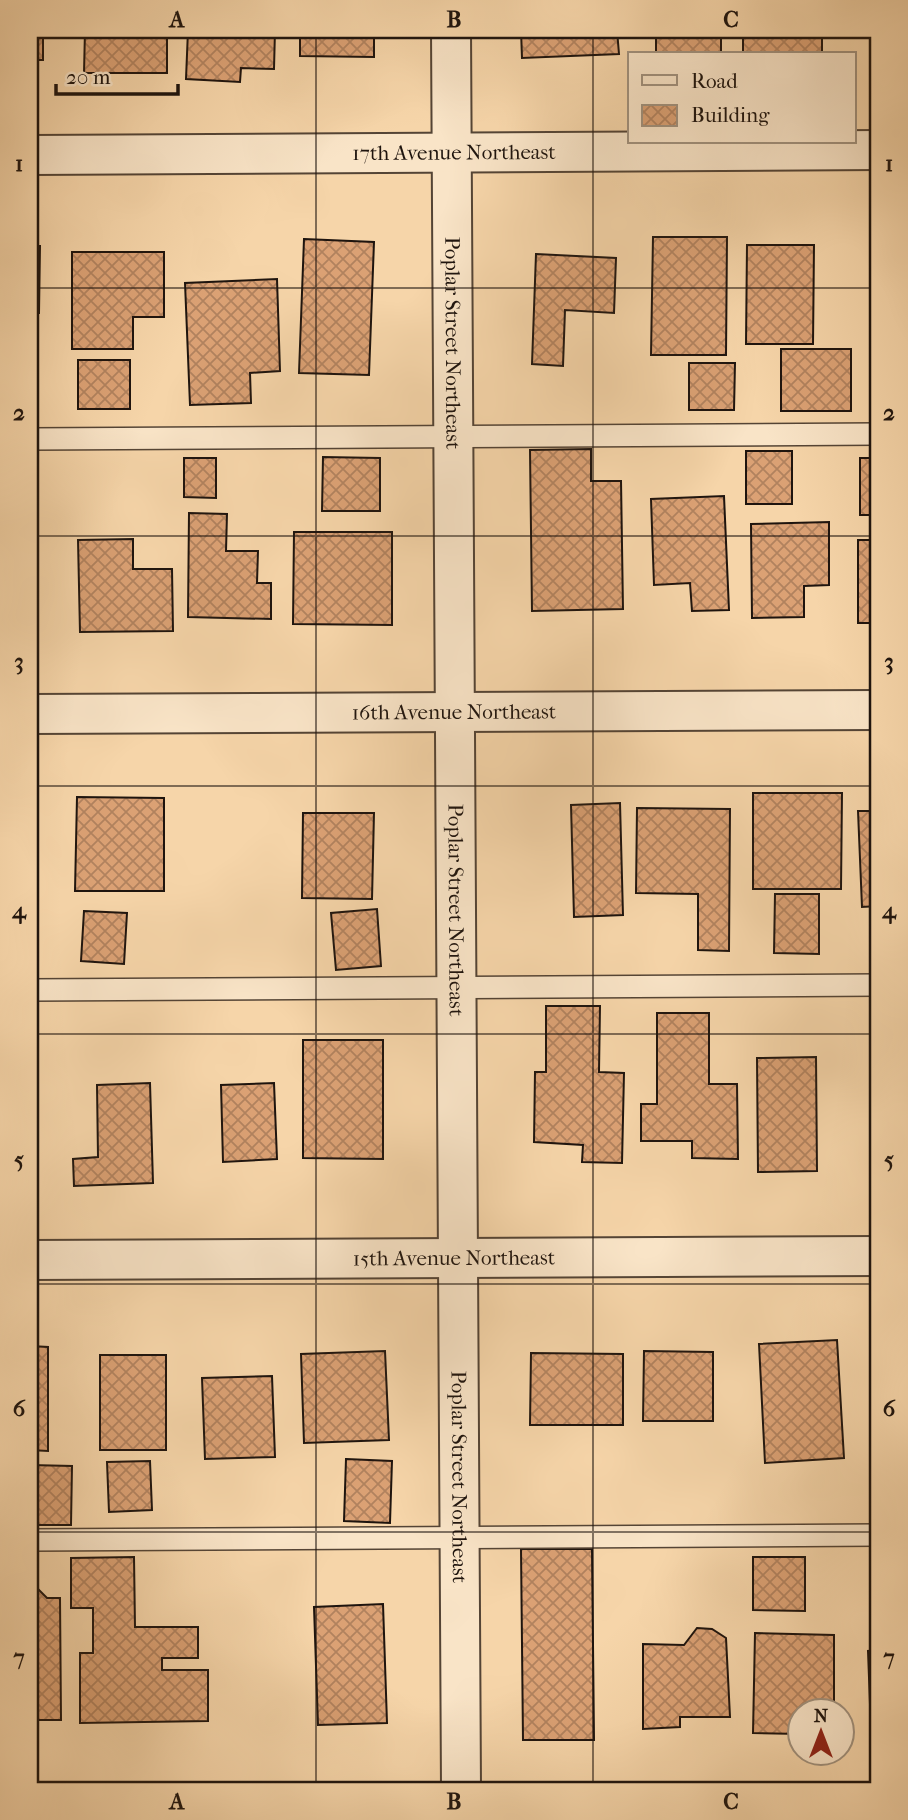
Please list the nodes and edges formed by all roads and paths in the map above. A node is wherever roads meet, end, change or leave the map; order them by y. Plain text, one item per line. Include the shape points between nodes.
1 (451, 30) edge
2 (878, 150) edge
3 (452, 152) junction
4 (30, 155) edge
5 (878, 434) edge
6 (453, 436) junction
7 (30, 439) edge
8 (878, 710) edge
9 (455, 712) junction
10 (30, 714) edge
11 (878, 985) edge
12 (456, 987) junction
13 (30, 990) edge
14 (878, 1256) edge
15 (458, 1258) junction
16 (30, 1260) edge
17 (878, 1535) edge
18 (459, 1538) junction
19 (30, 1540) edge
20 (461, 1790) edge

1 - 3 street, Poplar Street Northeast
2 - 3 street, 17th Avenue Northeast
3 - 4 street, 17th Avenue Northeast
3 - 6 street, Poplar Street Northeast
5 - 6 lane
6 - 7 lane
6 - 9 street, Poplar Street Northeast
8 - 9 street, 16th Avenue Northeast
9 - 10 street, 16th Avenue Northeast
9 - 12 street, Poplar Street Northeast
11 - 12 lane
12 - 13 lane
12 - 15 street, Poplar Street Northeast
14 - 15 street, 15th Avenue Northeast
15 - 16 street, 15th Avenue Northeast
15 - 18 street, Poplar Street Northeast
17 - 18 lane
18 - 19 lane
18 - 20 street, Poplar Street Northeast

